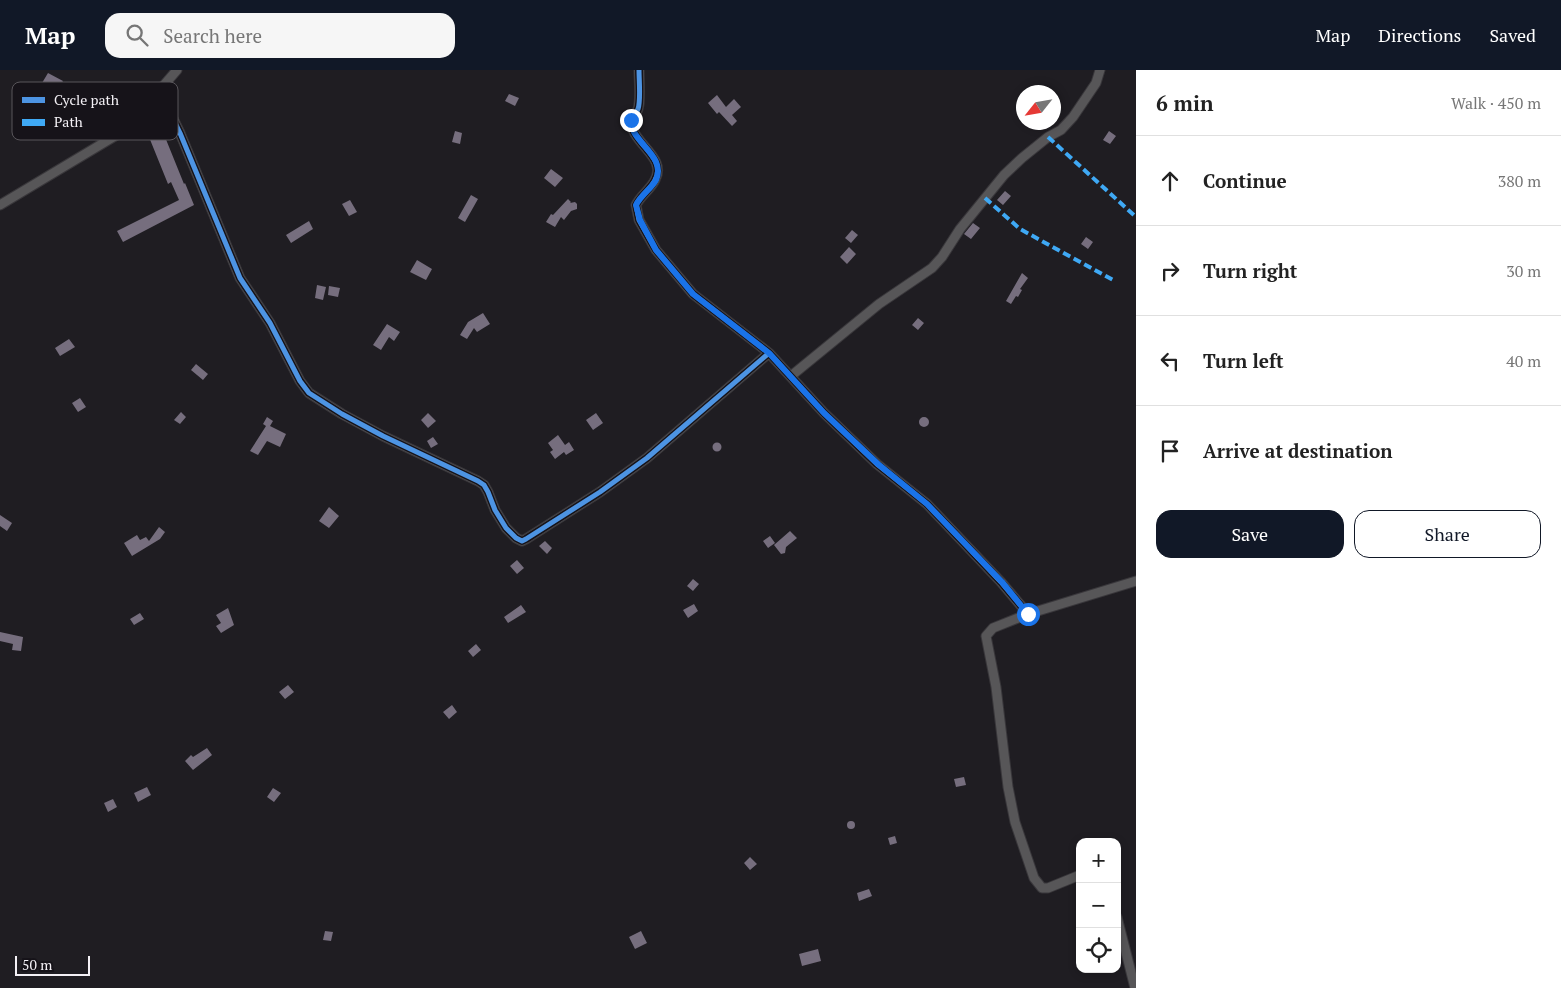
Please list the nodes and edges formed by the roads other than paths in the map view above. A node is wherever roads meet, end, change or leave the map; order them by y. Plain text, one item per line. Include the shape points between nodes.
1 (177, 70) edge
2 (639, 70) edge
3 (1100, 70) edge
4 (168, 82) edge
5 (178, 131) edge
6 (108, 140) edge
7 (0, 205) edge
8 (769, 353) junction
9 (791, 376) junction
10 (1136, 581) edge
11 (1028, 614) junction
12 (1076, 877) edge
13 (1120, 928) edge
14 (1135, 988) edge

1 - 4 street
2 - 8 street via 639,108 631,120 633,130 658,167 657,178 636,205 640,220 656,250 693,294
3 - 9 street via 1096,83 1073,117 1004,175 932,268 879,304
5 - 8 street via 240,278 270,323 309,393 383,436 484,485 495,510 516,538 526,539 616,481
6 - 7 street
8 - 9 street
9 - 11 street via 824,413 927,504
10 - 11 street
11 - 12 street via 993,628 986,636 996,687 1008,787 1015,822 1037,883 1048,888
13 - 14 street

